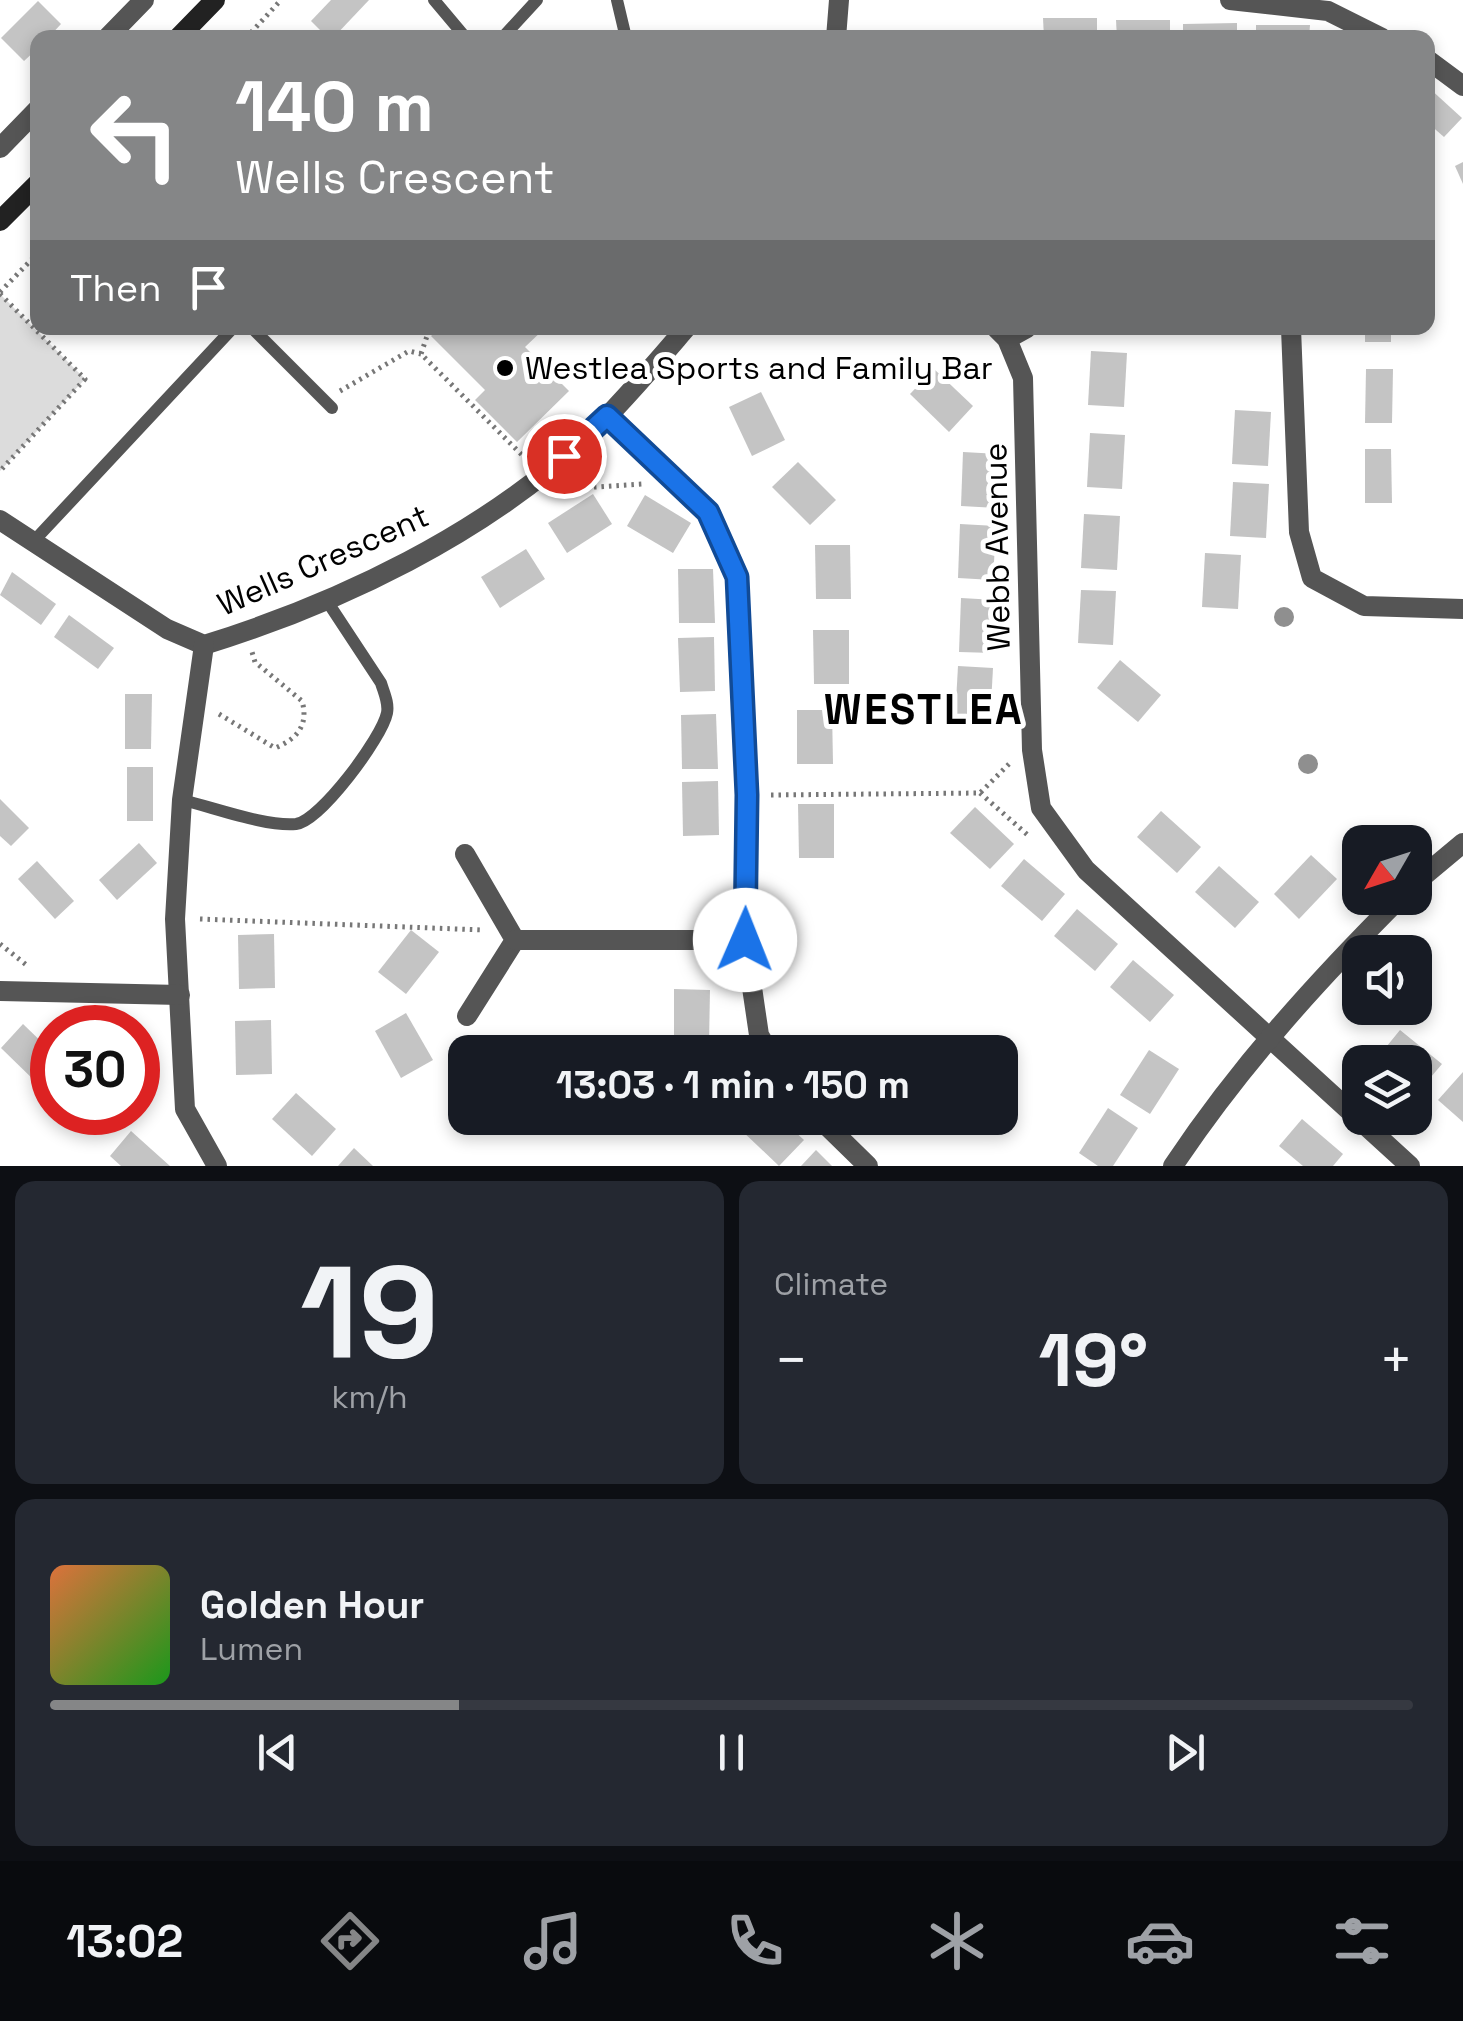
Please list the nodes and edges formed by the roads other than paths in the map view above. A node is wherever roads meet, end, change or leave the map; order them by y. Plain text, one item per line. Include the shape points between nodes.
1 (144, 0) edge
2 (214, 0) edge
3 (434, 0) edge
4 (537, 0) edge
5 (616, 0) edge
6 (838, 0) edge
7 (1230, 0) edge
8 (115, 30) edge
9 (186, 30) edge
10 (459, 30) edge
11 (509, 30) edge
12 (624, 30) edge
13 (836, 30) edge
14 (1366, 30) edge
15 (1435, 65) edge
16 (1462, 84) edge
17 (30, 117) edge
18 (0, 148) edge
19 (30, 190) edge
20 (0, 221) edge
21 (226, 335) edge
22 (259, 335) edge
23 (680, 335) edge
24 (1003, 335) edge
25 (1292, 335) edge
26 (328, 404) road end
27 (607, 416) junction
28 (0, 520) edge
29 (32, 543) junction
30 (325, 598) junction
31 (1463, 609) edge
32 (204, 645) junction
33 (182, 800) junction
34 (1463, 843) edge
35 (465, 854) dead end
36 (1432, 868) edge
37 (1384, 915) edge
38 (514, 940) junction
39 (745, 940) junction
40 (0, 991) edge
41 (180, 995) junction
42 (468, 1016) dead end
43 (759, 1035) edge
44 (1268, 1036) junction
45 (836, 1135) edge
46 (217, 1166) edge
47 (868, 1166) edge
48 (1173, 1166) edge
49 (1410, 1166) edge

1 - 8 street
2 - 9 main road
3 - 10 lane
4 - 11 lane
5 - 12 lane
6 - 13 street
7 - 14 street via 1328,11
15 - 16 street
17 - 18 street
19 - 20 main road
21 - 29 lane
22 - 26 lane
23 - 27 street, Wells Crescent
24 - 44 street, Webb Avenue via 1022,378 1032,750 1042,808 1086,870
25 - 31 street via 1298,532 1312,578 1364,606
27 - 30 street, Wells Crescent via 542,474 430,549
27 - 39 street via 708,512 737,577 747,795
28 - 29 street, Wells Crescent
29 - 32 street, Wells Crescent via 167,629
30 - 32 street, Wells Crescent
30 - 33 lane via 386,699 382,726 342,783 318,813 297,824
32 - 33 street
33 - 41 street via 175,919
34 - 36 street
35 - 38 street
37 - 44 street
38 - 39 street
38 - 42 street
39 - 43 street
40 - 41 street
41 - 46 street via 185,1109
44 - 48 street
44 - 49 street, Webb Avenue
45 - 47 street

